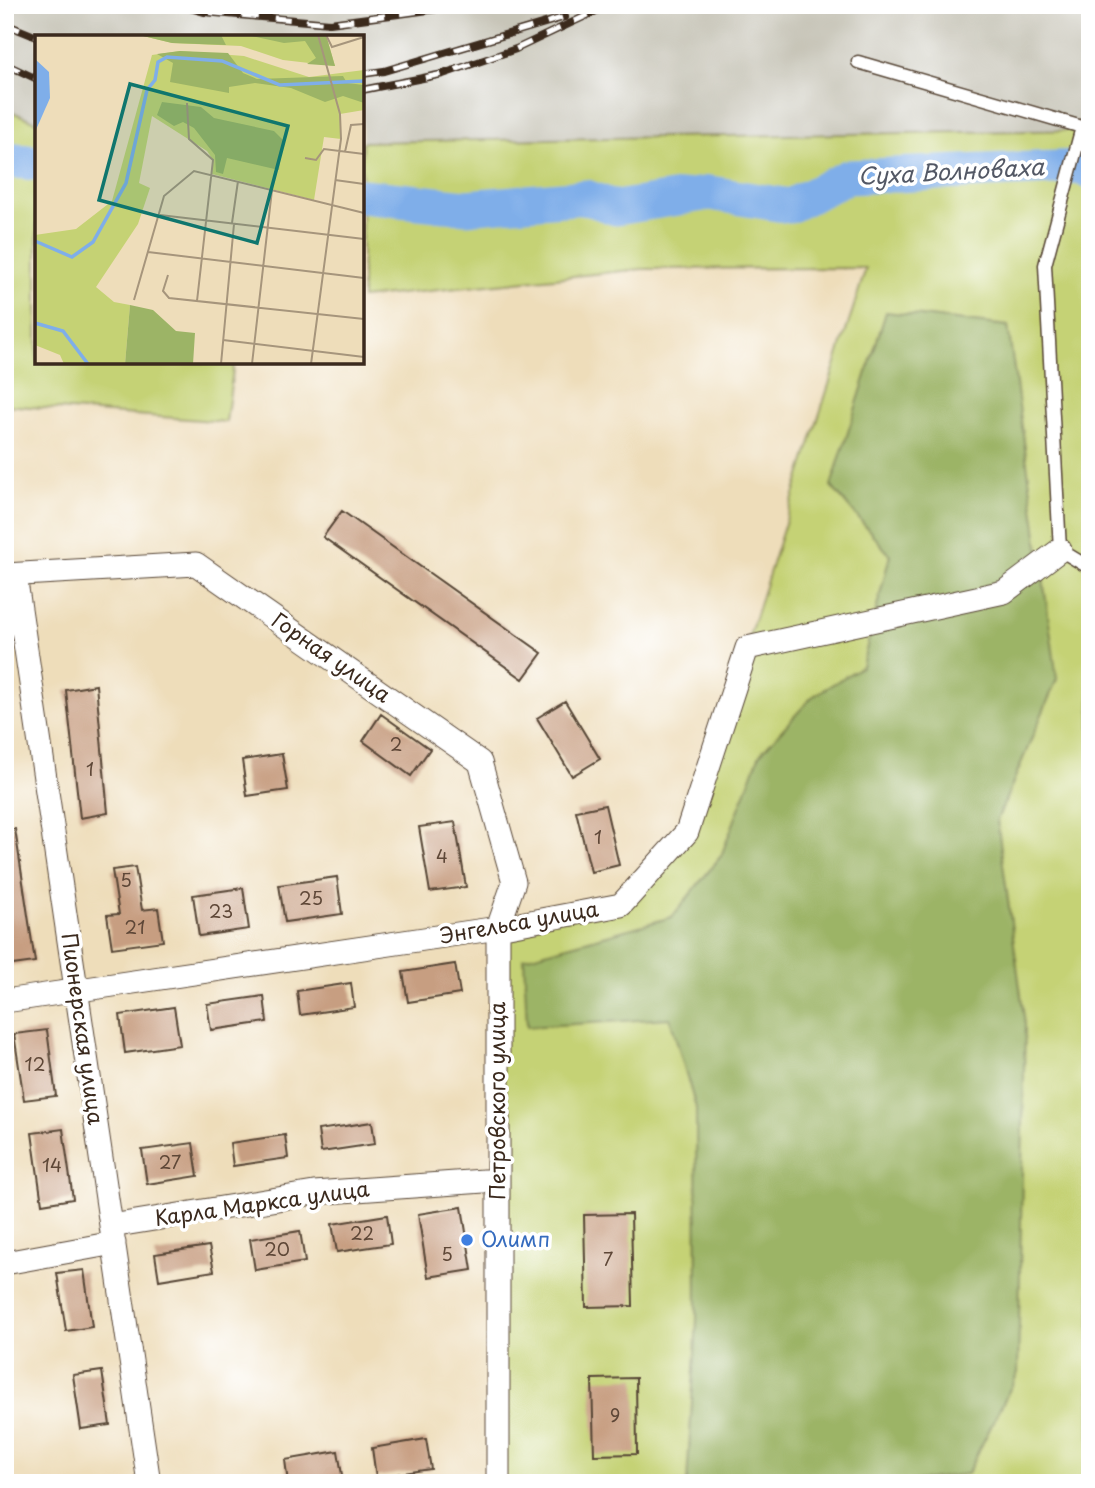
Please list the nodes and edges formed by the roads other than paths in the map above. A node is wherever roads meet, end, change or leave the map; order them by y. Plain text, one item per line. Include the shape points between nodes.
1 (858, 62) dead end
2 (1086, 126) edge
3 (1060, 550) junction
4 (1090, 568) edge
5 (10, 575) edge
6 (498, 928) junction
7 (76, 991) junction
8 (5, 1001) edge
9 (498, 1180) junction
10 (112, 1234) junction
11 (5, 1264) edge
12 (149, 1483) edge
13 (498, 1483) edge

1 - 2 lane
2 - 3 lane via 1045,265
3 - 4 lane
3 - 6 street, Энгельса улица via 1004,592 747,648 687,832 621,905
5 - 6 street, Горная улица via 196,564 480,762 514,882
5 - 7 street, Пионерская улица
6 - 7 street, Энгельса улица
6 - 9 street, Петровского улица
7 - 8 street, Энгельса улица
7 - 10 street, Пионерская улица
9 - 10 street, Карла Маркса улица via 314,1193
9 - 13 street, Петровского улица
10 - 11 street, Карла Маркса улица
10 - 12 street, Пионерская улица

